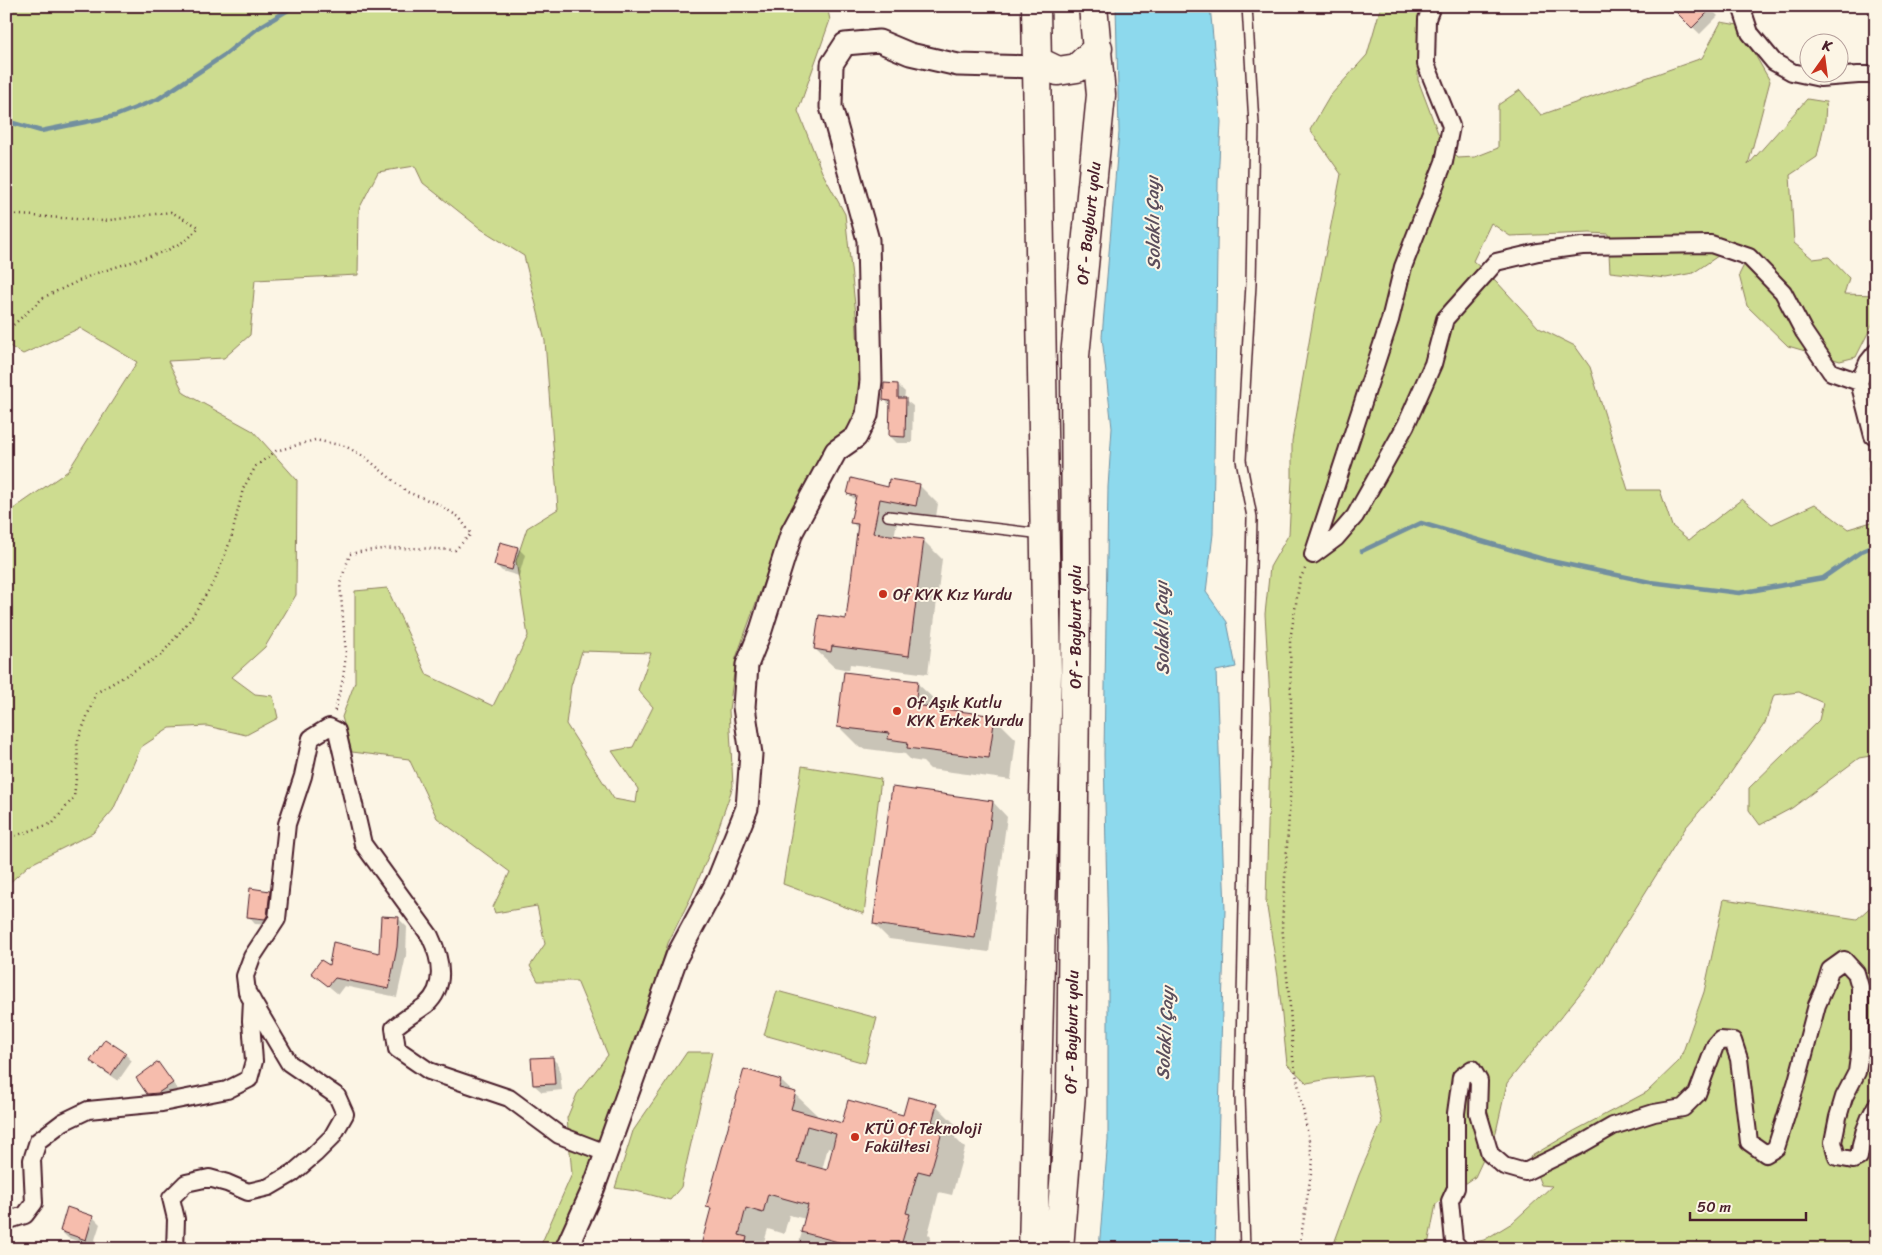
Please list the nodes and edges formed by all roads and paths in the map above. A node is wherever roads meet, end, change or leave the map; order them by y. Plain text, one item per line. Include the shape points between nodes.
1 (1247, 6) edge
2 (1432, 6) edge
3 (1741, 6) edge
4 (1091, 7) edge
5 (1039, 8) edge
6 (1098, 48) junction
7 (1038, 64) junction
8 (1876, 76) edge
9 (6, 214) edge
10 (6, 336) edge
11 (1876, 352) edge
12 (1859, 382) junction
13 (1876, 438) edge
14 (888, 516) dead end
15 (1045, 534) junction
16 (1313, 555) junction
17 (329, 727) junction
18 (6, 838) edge
19 (252, 1000) junction
20 (1876, 1106) edge
21 (606, 1153) junction
22 (6, 1221) edge
23 (175, 1249) edge
24 (566, 1249) edge
25 (1033, 1249) edge
26 (1059, 1249) edge
27 (1245, 1249) edge
28 (1299, 1249) edge
29 (1460, 1249) edge

1 - 27 lane via 1254,124 1251,284 1241,460 1252,517 1240,1096
2 - 16 street via 1427,18 1426,64 1451,126 1444,162 1403,267 1390,320
3 - 8 street via 1750,32 1774,62 1792,72 1820,78
4 - 6 highway, Of - Bayburt yolu
5 - 7 highway, Of - Bayburt yolu
6 - 7 highway via 1078,68 1058,72
6 - 26 highway, Of - Bayburt yolu via 1101,95 1076,356 1071,1093
7 - 15 highway, Of - Bayburt yolu
7 - 21 street via 958,65 910,54 879,41 845,44 832,64 832,107 868,240 871,381 867,415 856,437 836,451 792,532 747,664 744,707 752,754 747,808 718,880 677,956
9 - 10 path via 103,221 171,212 199,227 188,239 166,251 94,274 44,297 10,328
11 - 12 street
12 - 13 street
12 - 16 street via 1831,372 1804,332 1783,292 1749,257 1711,244 1582,246 1496,262 1445,319 1433,364 1406,425 1355,516 1336,538
14 - 15 lane
15 - 25 highway, Of - Bayburt yolu via 1047,674
16 - 28 path via 1300,579 1290,640 1292,767 1282,925 1293,1058 1312,1161
17 - 18 path via 343,679 346,653 340,584 350,554 370,549 454,550 471,534 459,517 436,503 407,492 365,457 345,446 315,440 276,451 256,466 244,489 231,539 215,580 190,620 161,655 96,693 77,743 74,798 53,824
17 - 19 street via 311,738 303,776 287,824 277,919 252,957 245,976 247,992
17 - 21 street via 337,732 363,844 438,951 441,973 438,991 394,1028 397,1049 429,1071 509,1098 559,1135
19 - 22 street via 254,1061 249,1079 227,1090 162,1103 88,1110 63,1122 38,1141 32,1160 34,1203 25,1215
19 - 23 street via 288,1063 337,1096 345,1114 332,1137 315,1154 293,1173 269,1187 248,1192 209,1178 186,1183 171,1198 176,1219
20 - 29 street via 1860,1140 1859,1157 1853,1160 1837,1157 1833,1142 1838,1117 1857,1072 1860,1050 1860,987 1856,972 1844,960 1830,970 1776,1148 1766,1154 1749,1142 1739,1059 1733,1041 1720,1040 1715,1046 1696,1094 1683,1108 1613,1126 1525,1172 1504,1166 1490,1154 1478,1113 1479,1081 1472,1069 1461,1077 1459,1086 1456,1188 1450,1201 1454,1242
21 - 24 street

